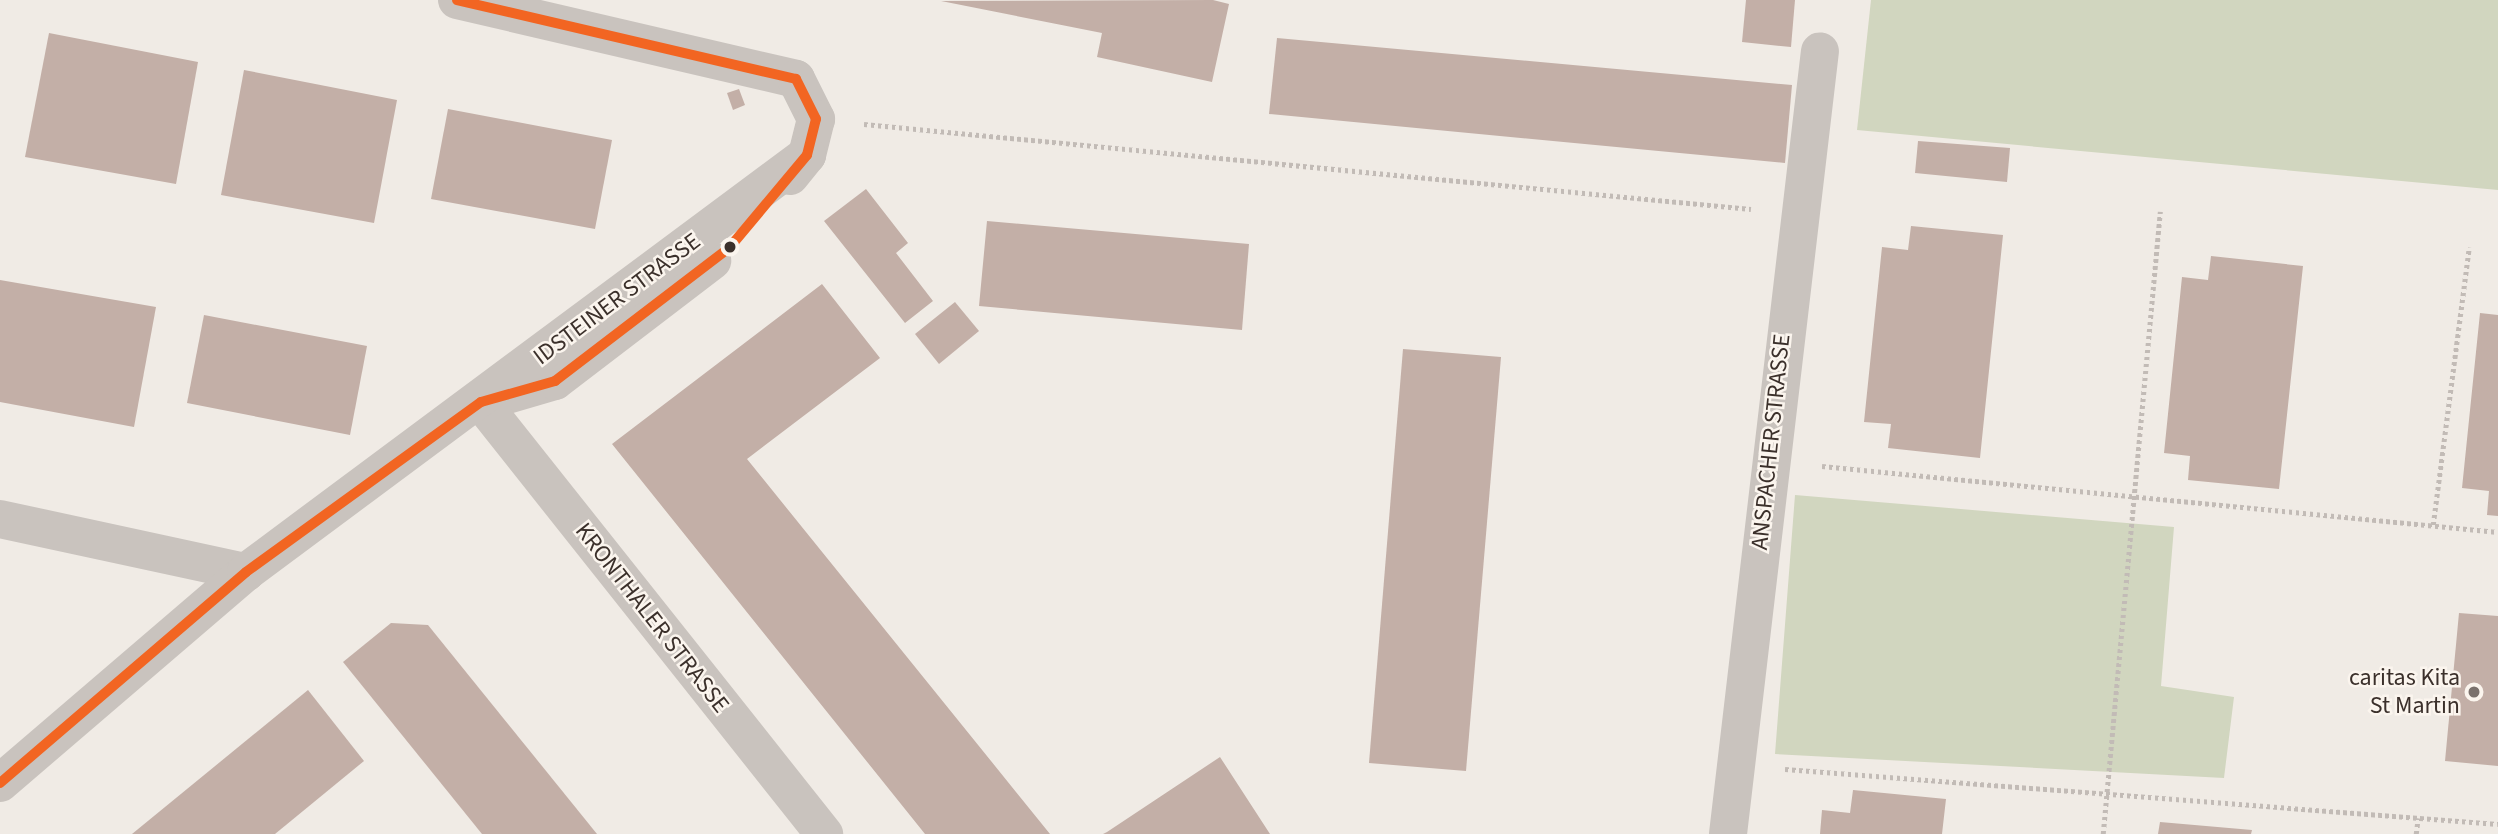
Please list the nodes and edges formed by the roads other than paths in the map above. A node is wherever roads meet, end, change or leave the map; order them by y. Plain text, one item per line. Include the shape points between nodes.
1 (457, 0) edge
2 (1820, 51) dead end
3 (481, 402) junction
4 (0, 519) edge
5 (246, 572) junction
6 (0, 783) edge
7 (824, 834) edge
8 (1728, 834) edge

1 - 3 street, IDSTEINER STRASSE via 796,79 812,137
2 - 8 street, ANSPACHER STRASSE via 1797,214
3 - 5 street, IDSTEINER STRASSE
3 - 7 street, KRONTHALER STRASSE
4 - 5 street
5 - 6 street, IDSTEINER STRASSE

